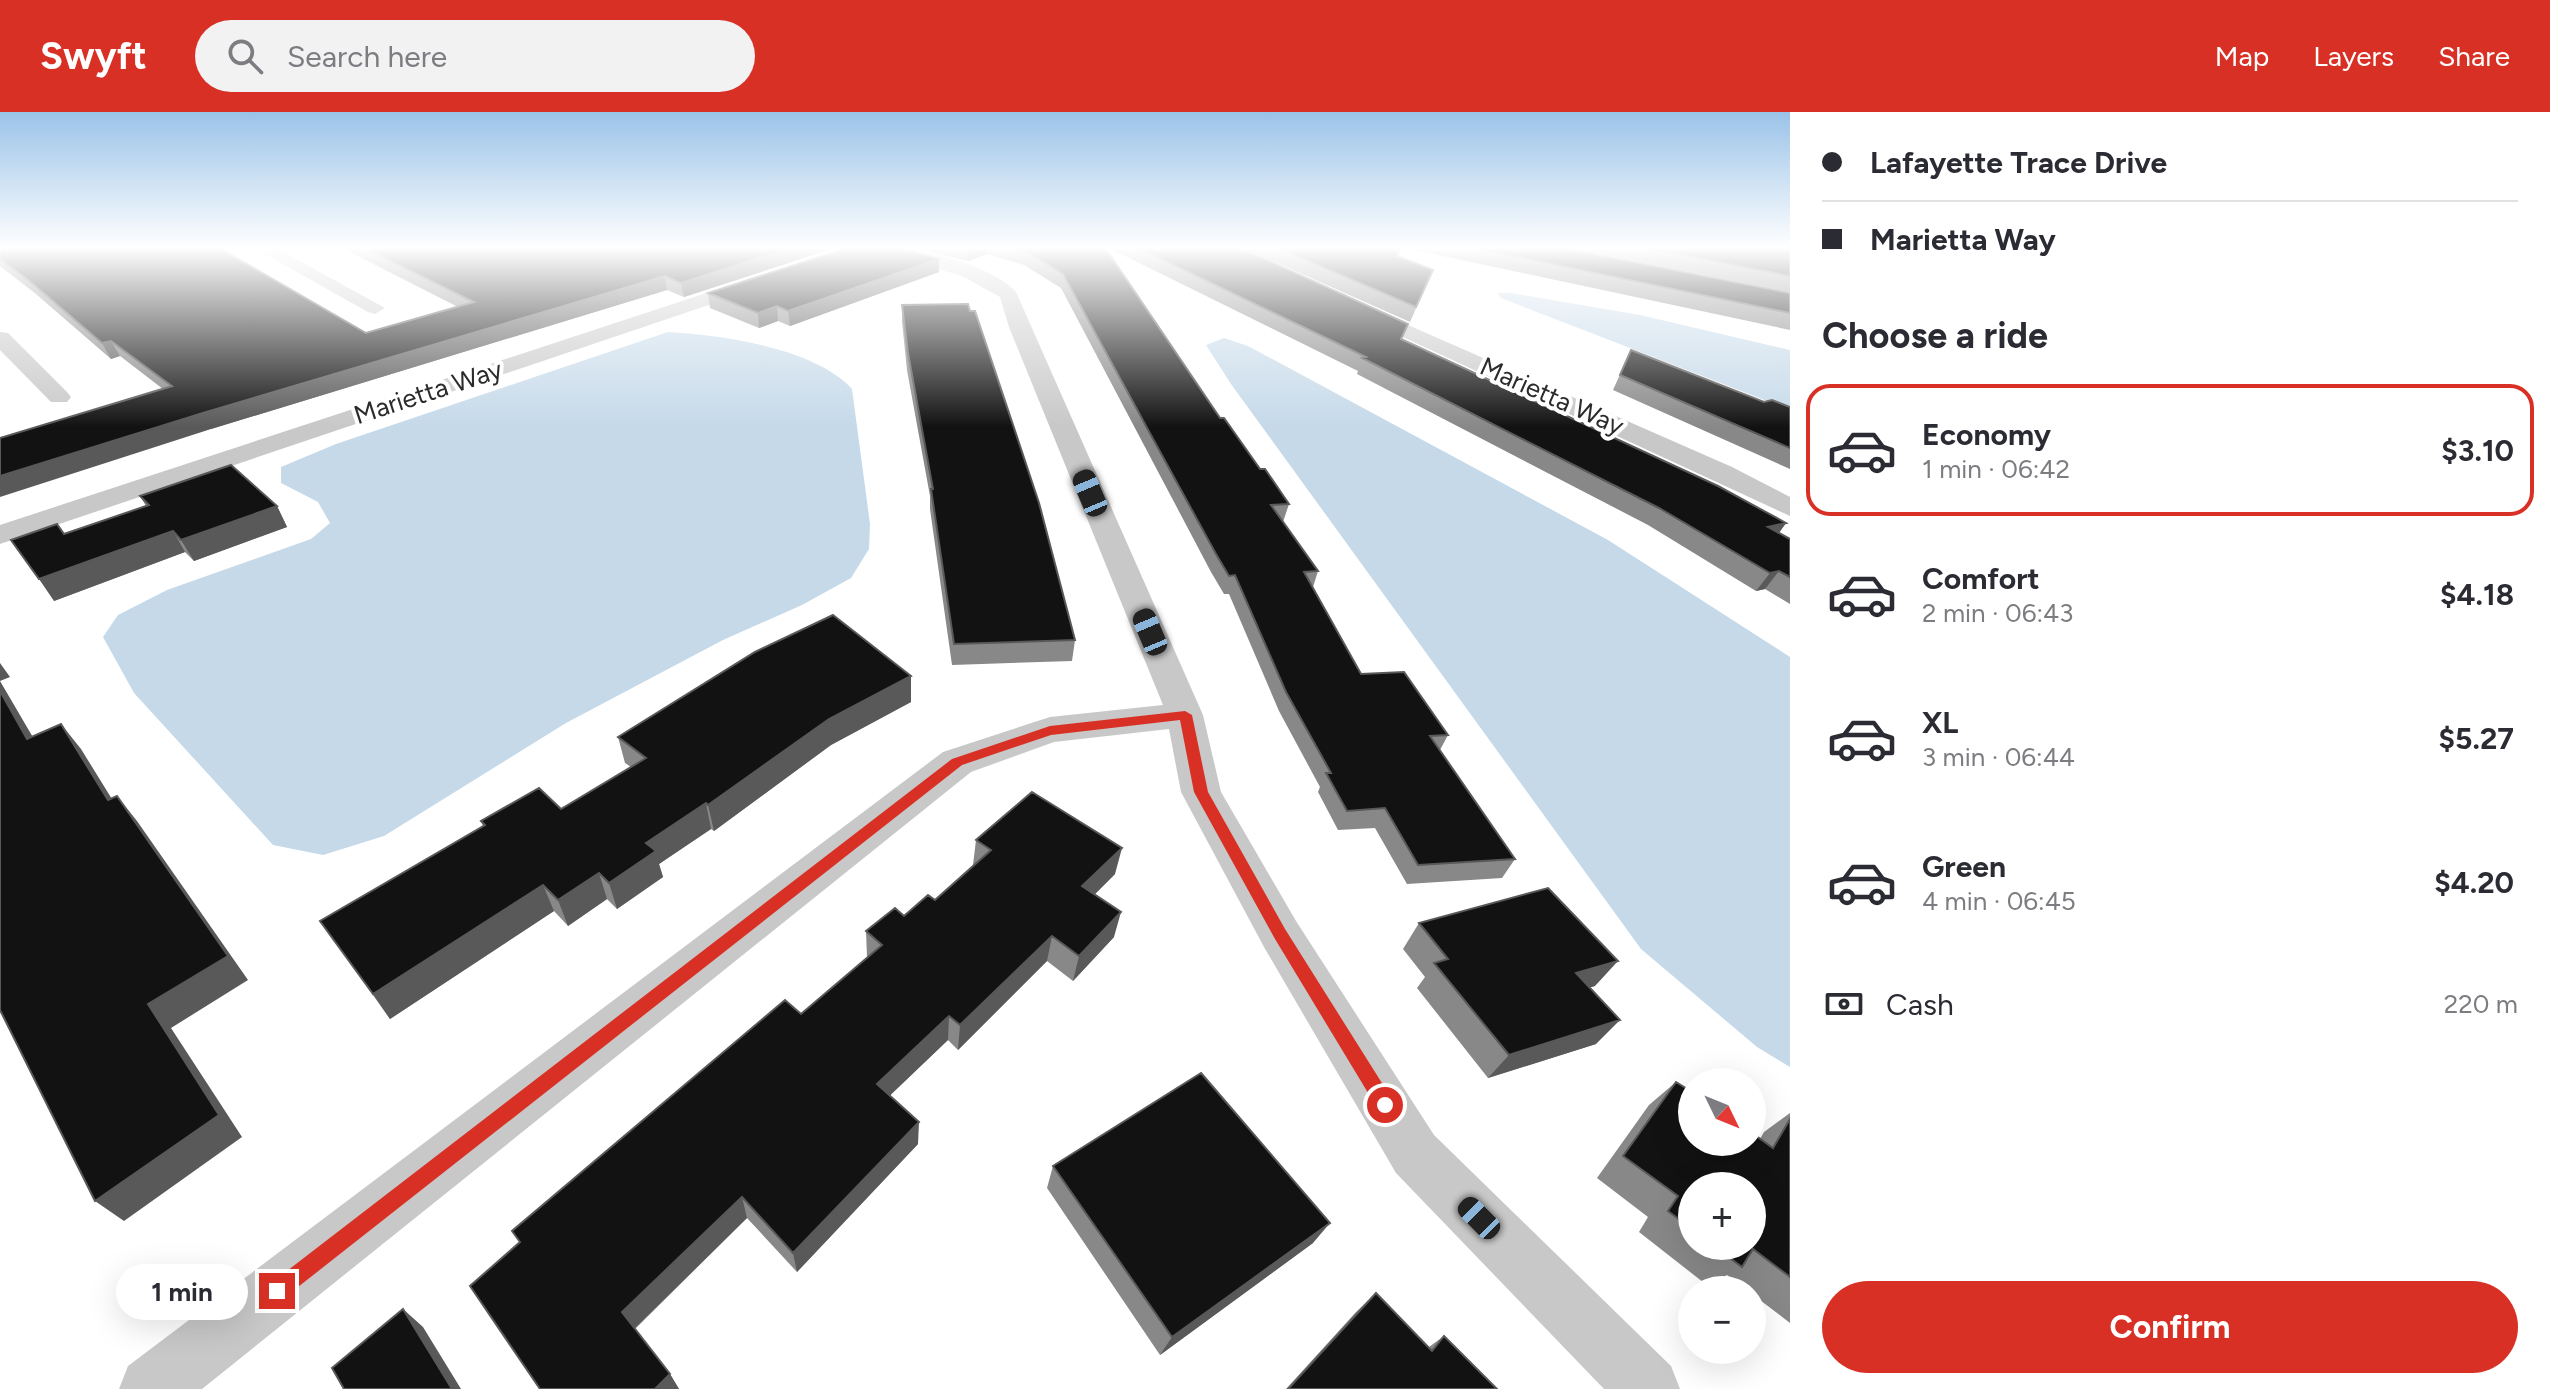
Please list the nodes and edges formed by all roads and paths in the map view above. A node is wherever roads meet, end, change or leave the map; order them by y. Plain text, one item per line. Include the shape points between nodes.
1 (677, 309) edge
2 (1014, 309) edge
3 (1357, 309) edge
4 (0, 338) edge
5 (59, 397) dead end
6 (1790, 508) edge
7 (0, 535) edge
8 (1185, 715) junction
9 (151, 1389) edge
10 (1648, 1389) edge

1 - 7 street, Marietta Way
2 - 8 street
3 - 6 street, Marietta Way
4 - 5 street
8 - 9 street via 1050,730 957,762
8 - 10 street via 1201,792 1280,934 1415,1154

